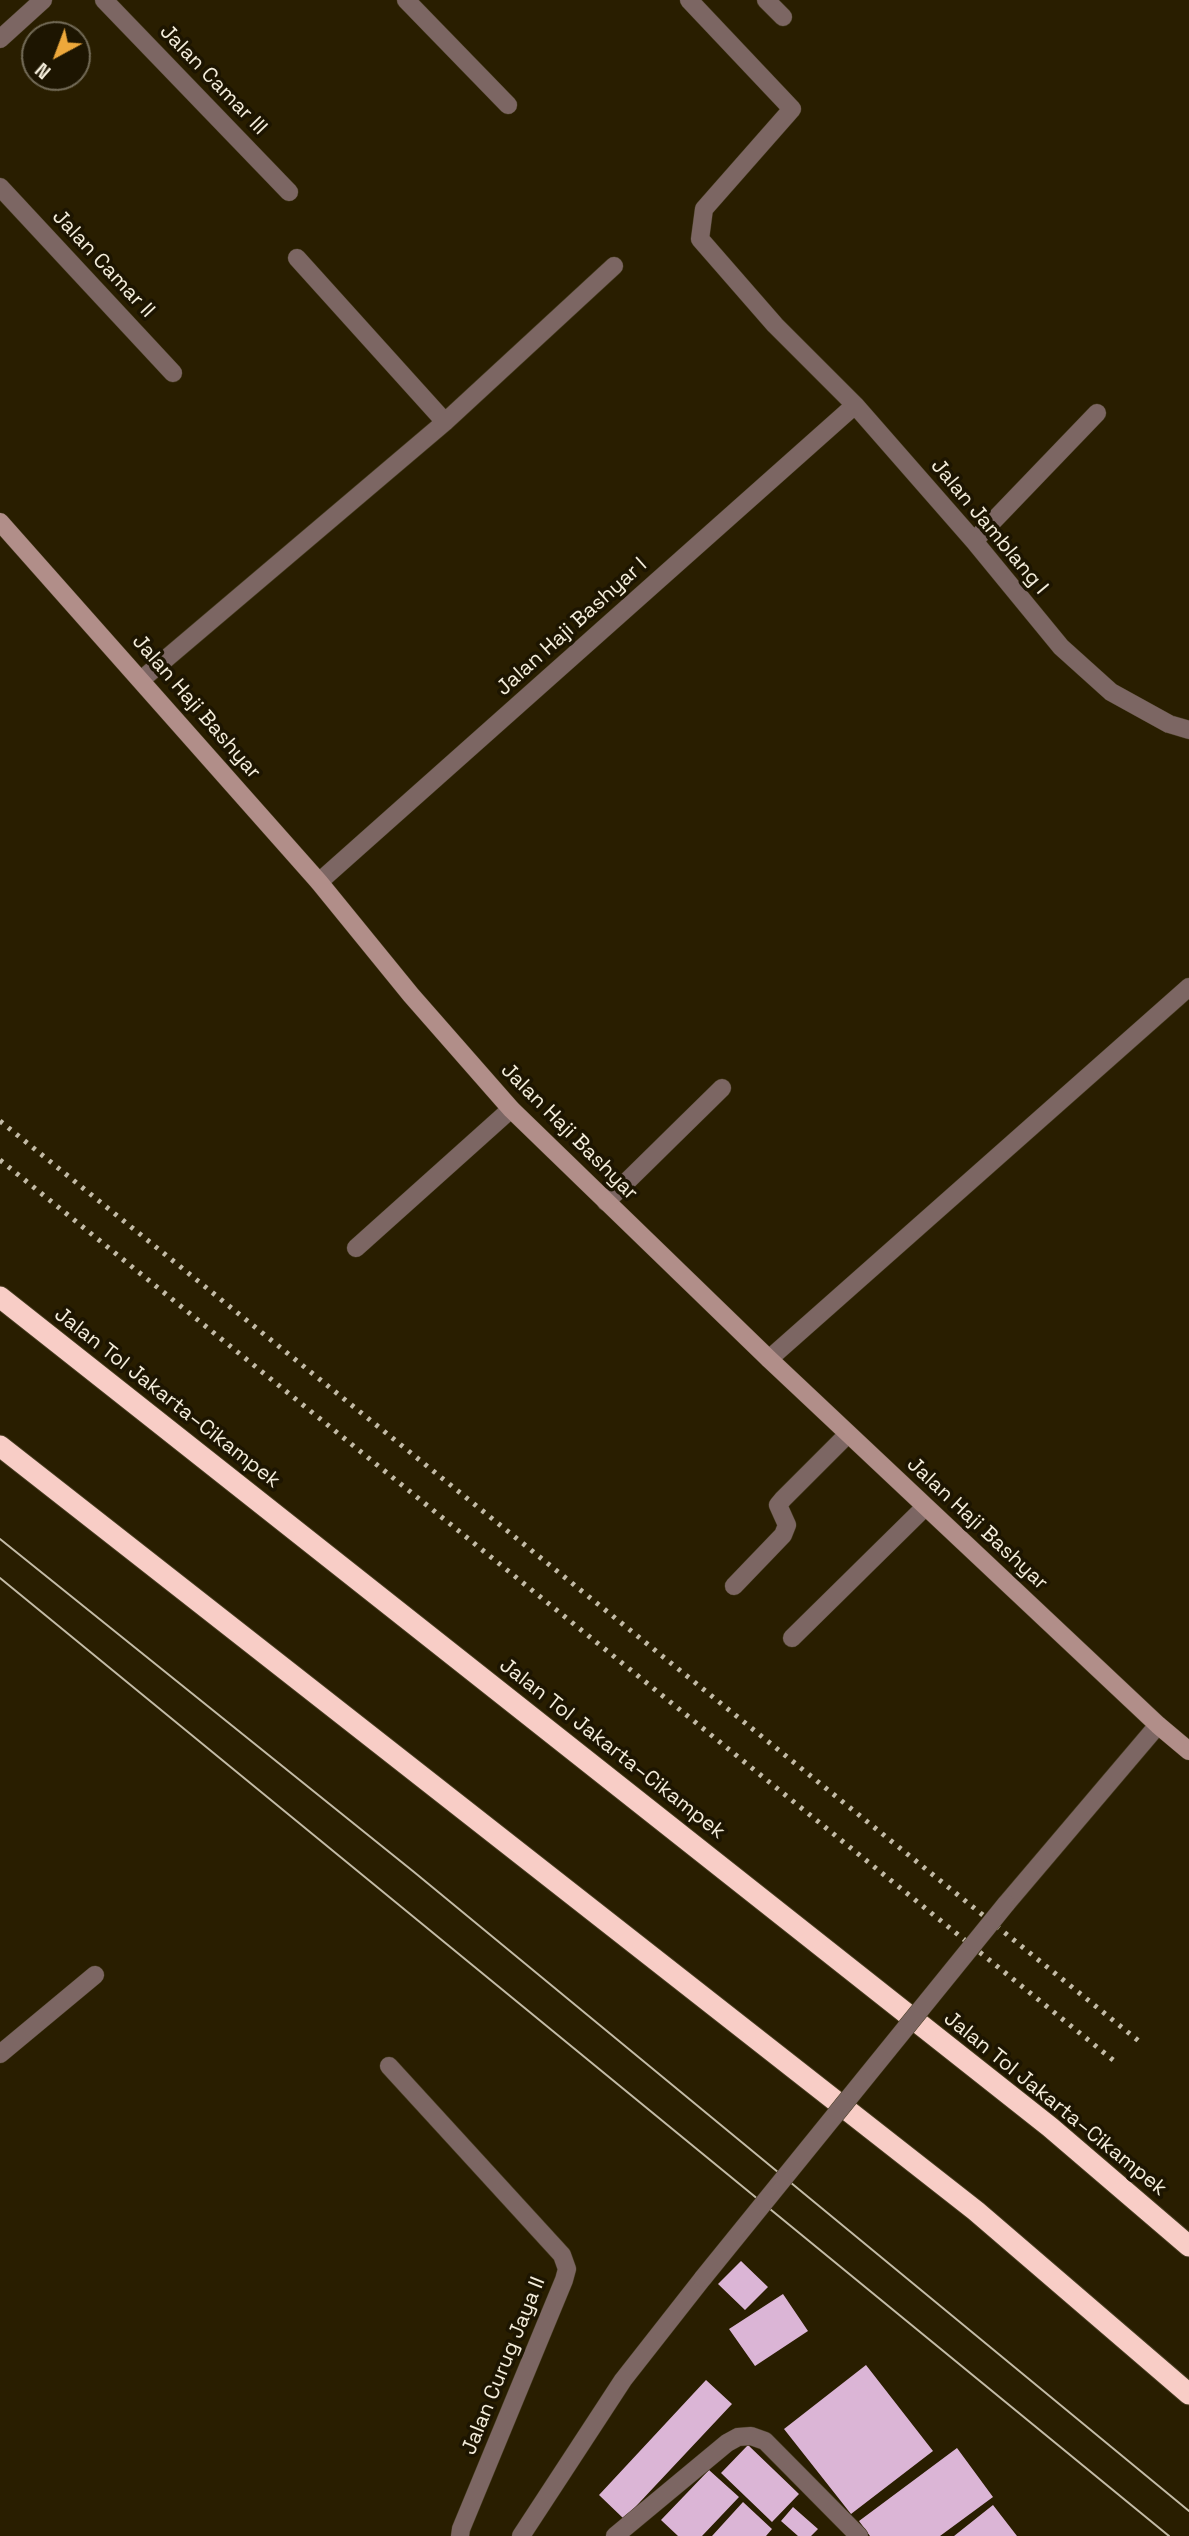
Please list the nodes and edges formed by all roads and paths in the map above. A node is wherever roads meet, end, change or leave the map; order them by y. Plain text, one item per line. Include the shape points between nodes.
1 (43, 0) edge
2 (104, 0) edge
3 (406, 0) edge
4 (689, 0) edge
5 (766, 0) edge
6 (783, 18) dead end
7 (0, 39) edge
8 (508, 105) dead end
9 (0, 187) edge
10 (289, 192) dead end
11 (297, 258) dead end
12 (614, 266) dead end
13 (173, 373) dead end
14 (855, 405) junction
15 (1097, 414) dead end
16 (445, 422) junction
17 (0, 522) edge
18 (974, 541) junction
19 (141, 680) junction
20 (1189, 730) edge
21 (319, 882) junction
22 (1189, 987) edge
23 (722, 1088) dead end
24 (511, 1109) junction
25 (606, 1202) junction
26 (355, 1248) dead end
27 (0, 1297) edge
28 (769, 1359) junction
29 (848, 1434) junction
30 (0, 1447) edge
31 (925, 1507) junction
32 (734, 1586) dead end
33 (792, 1638) dead end
34 (1158, 1725) junction
35 (1189, 1751) edge
36 (95, 1975) dead end
37 (0, 2054) edge
38 (389, 2066) dead end
39 (1189, 2246) edge
40 (1189, 2394) edge
41 (460, 2536) edge
42 (521, 2536) edge
43 (615, 2536) edge
44 (859, 2536) edge

1 - 7 street
2 - 10 street, Jalan Camar III
3 - 8 street
4 - 14 street, Jalan Jamblang I via 792,109 704,209 700,239 775,325
5 - 6 street
9 - 13 street, Jalan Camar II
11 - 16 street
12 - 16 street
14 - 18 street, Jalan Jamblang I
14 - 21 street, Jalan Haji Bashyar I
15 - 18 street
16 - 19 street
17 - 19 street, Jalan Haji Bashyar
18 - 20 street, Jalan Jamblang I via 1061,647 1111,692
19 - 21 street, Jalan Haji Bashyar
21 - 24 street, Jalan Haji Bashyar
22 - 28 street
23 - 25 street
24 - 25 street, Jalan Haji Bashyar
24 - 26 street
25 - 28 street, Jalan Haji Bashyar
27 - 39 highway, Jalan Tol Jakarta–Cikampek via 1050,2127
28 - 29 street, Jalan Haji Bashyar
29 - 31 street, Jalan Haji Bashyar
29 - 32 street via 778,1505 787,1525 783,1535
30 - 40 highway via 976,2211
31 - 33 street
31 - 34 street, Jalan Haji Bashyar
34 - 35 street, Jalan Haji Bashyar
34 - 42 street, bridge via 1006,1904 623,2381
36 - 37 street
38 - 41 street, Jalan Curug Jaya II via 562,2255 567,2269
43 - 44 street via 727,2443 751,2436 765,2441

